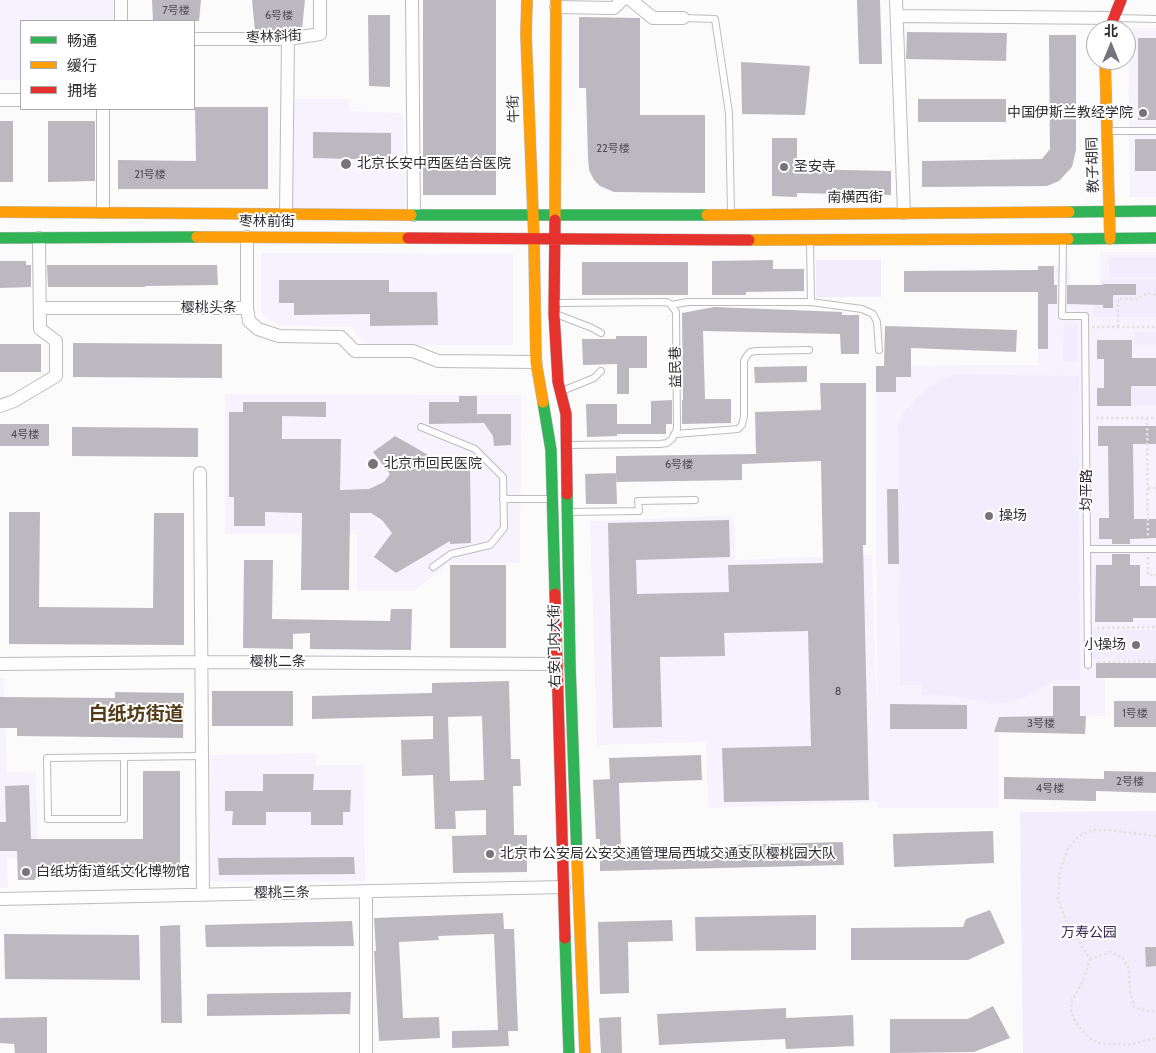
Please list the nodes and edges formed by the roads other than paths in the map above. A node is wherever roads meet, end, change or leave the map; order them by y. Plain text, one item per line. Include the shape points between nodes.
1 (121, 0) edge
2 (320, 0) edge
3 (412, 0) edge
4 (526, 0) edge
5 (622, 0) edge
6 (631, 0) edge
7 (896, 0) edge
8 (1121, 0) edge
9 (556, 4) edge
10 (897, 16) junction
11 (683, 18) joint
12 (1156, 19) edge
13 (121, 20) edge
14 (1114, 20) edge
15 (1136, 21) edge
16 (1086, 23) edge
17 (195, 39) edge
18 (288, 39) junction
19 (1105, 70) edge
20 (0, 100) edge
21 (20, 100) edge
22 (103, 110) edge
23 (1107, 131) junction
24 (1156, 131) edge
25 (1110, 211) junction
26 (1156, 211) edge
27 (0, 212) edge
28 (103, 212) junction
29 (904, 213) junction
30 (731, 214) junction
31 (286, 215) junction
32 (414, 215) junction
33 (554, 215) junction
34 (533, 216) junction
35 (247, 236) junction
36 (0, 238) edge
37 (39, 238) junction
38 (1156, 238) edge
39 (534, 239) junction
40 (554, 239) junction
41 (1063, 239) junction
42 (1110, 239) junction
43 (810, 240) junction
44 (811, 302) junction
45 (672, 305) junction
46 (40, 308) junction
47 (247, 308) junction
48 (554, 309) junction
49 (601, 333) dead end
50 (809, 350) dead end
51 (879, 350) dead end
52 (536, 362) junction
53 (601, 371) dead end
54 (561, 391) junction
55 (0, 406) edge
56 (421, 427) dead end
57 (676, 434) junction
58 (566, 445) junction
59 (200, 473) dead end
60 (503, 499) junction
61 (553, 499) junction
62 (695, 500) dead end
63 (568, 512) junction
64 (1156, 549) edge
65 (1087, 550) junction
66 (433, 566) dead end
67 (202, 662) junction
68 (1088, 663) road end
69 (0, 664) edge
70 (556, 664) junction
71 (570, 664) junction
72 (202, 756) junction
73 (124, 757) junction
74 (578, 886) junction
75 (564, 887) junction
76 (366, 892) junction
77 (203, 895) junction
78 (0, 899) edge
79 (366, 1053) edge
80 (569, 1053) edge
81 (585, 1053) edge

1 - 13 street
2 - 18 street, 枣林斜街 via 320,34
3 - 32 street
4 - 34 main road, 牛街
5 - 9 street via 614,8
6 - 11 street via 653,18
7 - 10 street
8 - 14 main road
9 - 33 main road
10 - 16 street
10 - 29 street
11 - 30 lane via 715,19 729,113
12 - 15 lane
17 - 18 street, 枣林斜街
18 - 31 street
19 - 23 main road, 教子胡同
20 - 21 street
22 - 28 street
23 - 24 lane
23 - 25 main road, 教子胡同
25 - 26 main road, 南横西街
25 - 29 main road, 南横西街
25 - 42 main road, 教子胡同
27 - 28 main road, 枣林前街
28 - 31 main road, 枣林前街
29 - 30 main road, 南横西街
30 - 33 main road, 南横西街
31 - 32 main road, 枣林前街
32 - 34 main road, 枣林前街
33 - 34 main road, 南横西街
33 - 40 main road, 右安门内大街
34 - 39 main road, 牛街
35 - 37 main road, 枣林前街
35 - 39 main road, 枣林前街
35 - 47 street
36 - 37 main road, 枣林前街
37 - 46 street
38 - 42 main road
39 - 40 main road, 枣林前街
39 - 52 main road, 右安门内大街
40 - 43 main road
40 - 48 main road, 右安门内大街
41 - 42 main road
41 - 43 main road
41 - 65 lane, 均平路 via 1062,316 1085,316
43 - 44 lane
44 - 45 lane via 688,302
44 - 51 lane via 862,309 873,314 877,322
45 - 48 lane via 667,302
45 - 57 lane, 益民巷 via 676,312
46 - 47 street, 樱桃头条
46 - 55 street via 40,329 56,341 56,376
47 - 52 street, 樱桃头条 via 249,321 258,329 279,336 341,337 355,351 413,351 438,361
48 - 49 lane
48 - 54 main road, 右安门内大街
50 - 57 lane via 750,352 744,361 742,425 738,429
52 - 61 main road, 右安门内大街 via 551,450
53 - 54 lane via 594,378
54 - 58 main road, 右安门内大街 via 566,414
56 - 60 lane via 475,449 503,478
57 - 58 lane via 667,443 660,444
58 - 63 main road, 右安门内大街
59 - 67 street
60 - 61 lane
60 - 66 lane via 504,528 490,545 451,554
61 - 70 main road, 右安门内大街
62 - 63 lane via 638,501 639,511
63 - 71 main road, 右安门内大街
64 - 65 lane
65 - 68 lane, 均平路
67 - 69 street, 樱桃二条
67 - 70 street, 樱桃二条
67 - 72 street
70 - 71 main road
70 - 75 main road, 右安门内大街
71 - 74 main road, 右安门内大街
72 - 73 lane
72 - 77 street
73 - 73 lane via 47,758 48,819 124,819
74 - 75 main road
74 - 81 main road, 右安门内大街
75 - 76 street, 樱桃三条
75 - 80 main road, 右安门内大街
76 - 77 street, 樱桃三条
76 - 79 street
77 - 78 street, 樱桃三条

